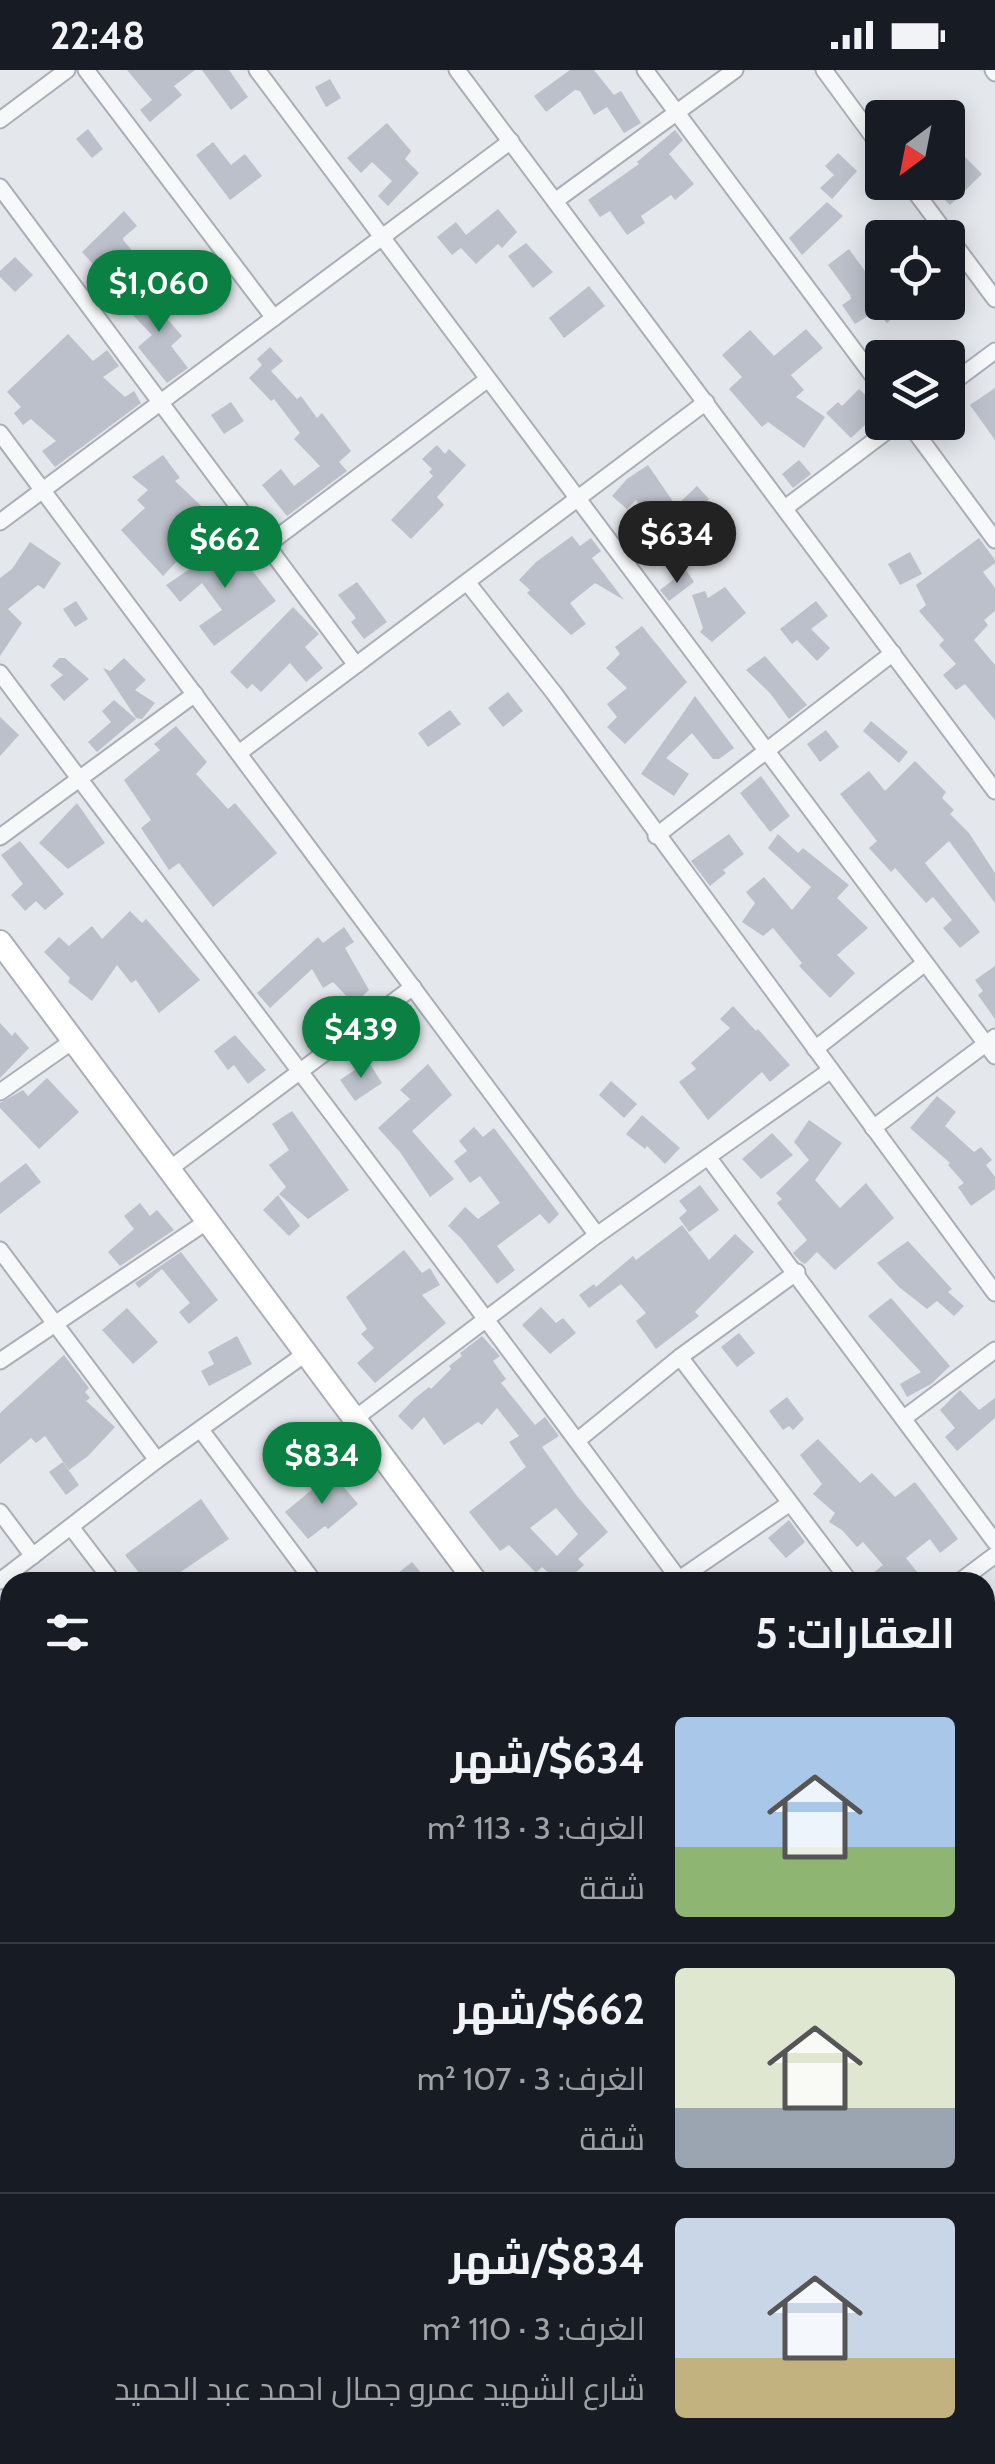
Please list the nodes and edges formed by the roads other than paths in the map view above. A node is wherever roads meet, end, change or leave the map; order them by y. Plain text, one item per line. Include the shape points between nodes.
1 (67, 70) edge
2 (86, 70) edge
3 (257, 70) edge
4 (457, 70) edge
5 (646, 70) edge
6 (735, 70) edge
7 (824, 70) edge
8 (676, 112) junction
9 (0, 120) edge
10 (865, 125) edge
11 (510, 141) junction
12 (0, 186) edge
13 (555, 200) junction
14 (921, 200) edge
15 (382, 237) junction
16 (995, 299) edge
17 (274, 318) junction
18 (995, 350) edge
19 (865, 365) edge
20 (965, 373) edge
21 (488, 378) junction
22 (160, 402) junction
23 (706, 402) junction
24 (0, 432) edge
25 (875, 440) edge
26 (921, 440) edge
27 (43, 490) junction
28 (578, 498) junction
29 (785, 508) junction
30 (0, 522) edge
31 (995, 540) edge
32 (267, 546) junction
33 (467, 582) junction
34 (893, 653) junction
35 (356, 665) junction
36 (0, 673) edge
37 (195, 694) junction
38 (766, 751) junction
39 (239, 753) junction
40 (988, 768) edge
41 (79, 778) junction
42 (995, 791) edge
43 (656, 836) junction
44 (0, 837) edge
45 (0, 942) edge
46 (925, 963) junction
47 (413, 986) junction
48 (74, 1040) junction
49 (992, 1045) edge
50 (815, 1049) junction
51 (831, 1070) junction
52 (298, 1071) junction
53 (0, 1092) edge
54 (873, 1128) junction
55 (708, 1157) junction
56 (168, 1170) junction
57 (206, 1222) junction
58 (597, 1234) junction
59 (0, 1250) edge
60 (797, 1272) junction
61 (995, 1293) edge
62 (484, 1319) junction
63 (55, 1324) junction
64 (995, 1350) edge
65 (305, 1354) junction
66 (680, 1357) junction
67 (0, 1361) edge
68 (904, 1418) junction
69 (354, 1420) junction
70 (201, 1430) junction
71 (578, 1440) junction
72 (157, 1460) junction
73 (790, 1503) junction
74 (0, 1512) edge
75 (71, 1527) junction
76 (995, 1542) edge
77 (995, 1555) edge
78 (33, 1556) junction
79 (12, 1572) edge
80 (105, 1572) edge
81 (307, 1572) edge
82 (468, 1572) edge
83 (671, 1572) edge
84 (692, 1572) edge
85 (842, 1572) edge
86 (972, 1572) edge

1 - 9 street
2 - 17 street
3 - 15 street
4 - 11 street
5 - 8 street
6 - 8 street
7 - 10 street
8 - 13 street
8 - 19 street
11 - 13 street
11 - 15 street
12 - 22 street
13 - 23 street
14 - 16 street
15 - 17 street
15 - 21 street
17 - 22 street
18 - 20 street
21 - 28 street
21 - 32 street
22 - 27 street
22 - 32 street
23 - 28 street
23 - 29 street
24 - 27 street
25 - 29 street
26 - 31 street
27 - 30 street
27 - 37 street
28 - 33 street
28 - 38 street
29 - 34 street
32 - 35 street
33 - 35 street
33 - 43 street
34 - 38 street
34 - 40 street
35 - 39 street
36 - 41 street
37 - 39 street
37 - 41 street
38 - 43 street
38 - 46 street
39 - 47 street
40 - 42 street
41 - 44 street
41 - 52 street
43 - 50 street
45 - 48 street
46 - 49 street
46 - 50 street
47 - 52 street
47 - 58 street
48 - 53 street
48 - 56 street
49 - 54 street
50 - 51 street
51 - 54 street
51 - 55 street
52 - 56 street
52 - 62 street
54 - 61 street
55 - 58 street
55 - 60 street
56 - 57 street
57 - 63 street
57 - 65 street
58 - 62 street
59 - 63 street
60 - 66 street
60 - 68 street
62 - 69 street
62 - 71 street
63 - 67 street
63 - 72 street
64 - 68 street
65 - 69 street
65 - 70 street
66 - 71 street
66 - 73 street
68 - 76 street
69 - 82 street
70 - 72 street
70 - 81 street
71 - 83 street
72 - 75 street
73 - 84 street
73 - 85 street
74 - 78 street
75 - 78 street
75 - 80 street
77 - 86 street
78 - 79 street

